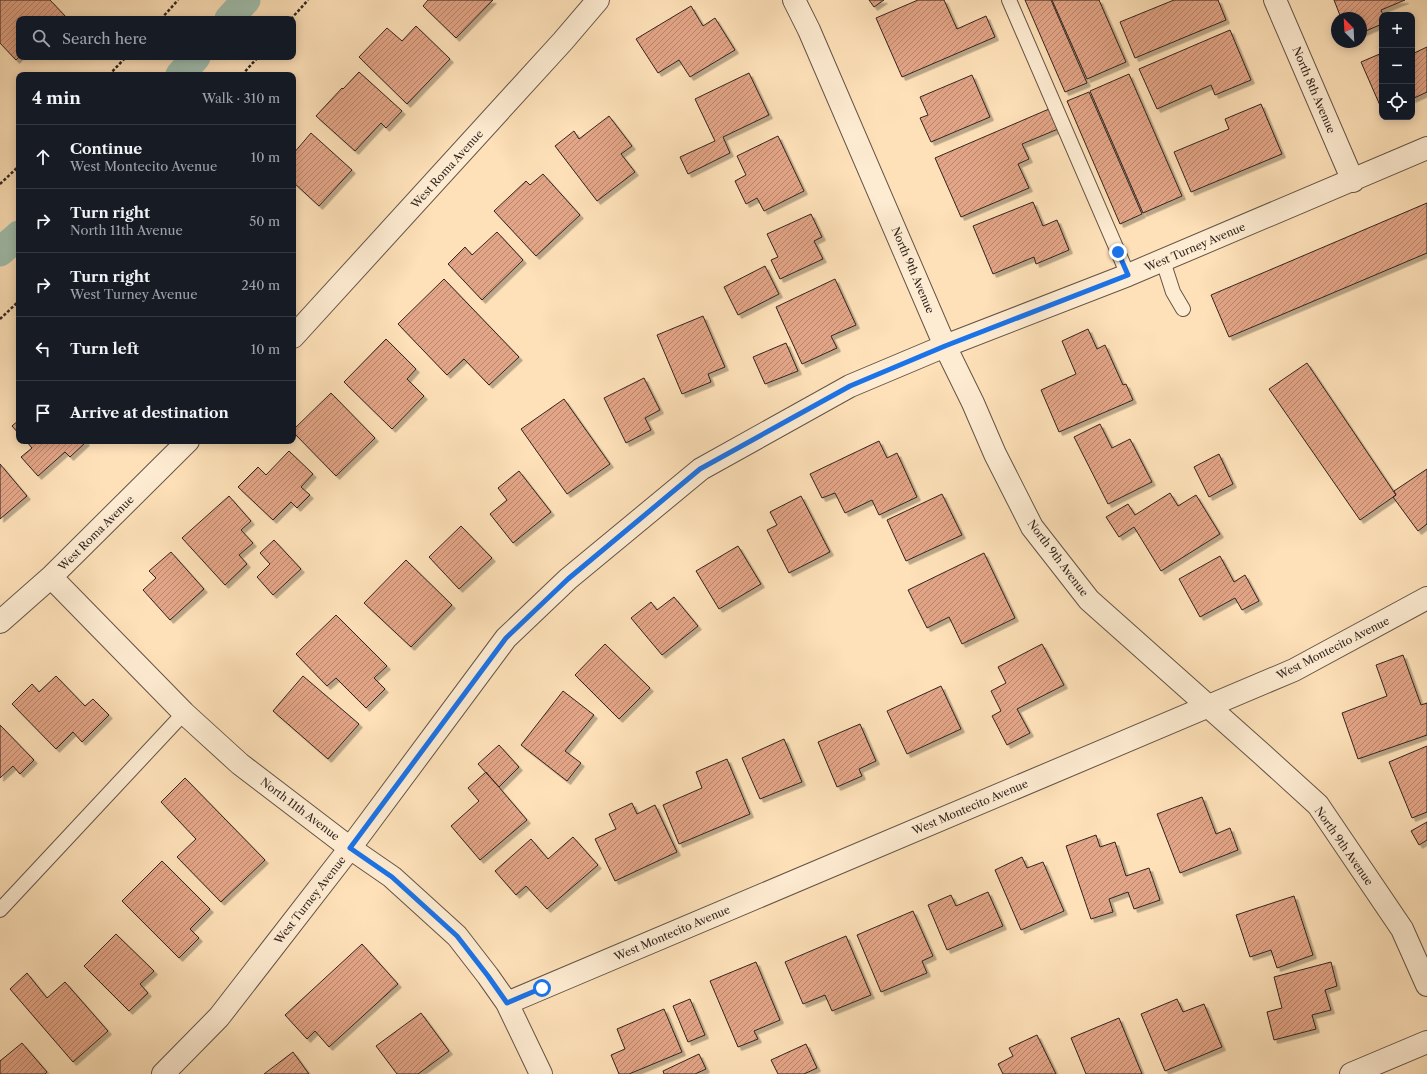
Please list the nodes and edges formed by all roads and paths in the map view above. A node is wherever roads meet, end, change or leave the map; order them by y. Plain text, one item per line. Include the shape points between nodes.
1 (178, 0) edge
2 (308, 0) edge
3 (598, 0) edge
4 (794, 0) edge
5 (1009, 0) edge
6 (1275, 0) edge
7 (164, 16) edge
8 (294, 16) edge
9 (123, 60) edge
10 (255, 60) edge
11 (112, 72) edge
12 (245, 72) edge
13 (1427, 148) edge
14 (16, 169) edge
15 (1353, 181) junction
16 (0, 184) edge
17 (1163, 261) junction
18 (1128, 275) junction
19 (16, 304) edge
20 (1183, 309) dead end
21 (0, 319) edge
22 (296, 334) edge
23 (945, 346) junction
24 (185, 444) edge
25 (51, 577) junction
26 (1427, 598) edge
27 (0, 622) edge
28 (1208, 706) junction
29 (184, 713) junction
30 (350, 848) junction
31 (0, 910) edge
32 (1427, 985) edge
33 (507, 1003) junction
34 (1427, 1042) edge
35 (163, 1074) edge
36 (541, 1074) edge
37 (1352, 1074) edge

1 - 7 path
2 - 8 path
3 - 22 street, West Roma Avenue via 564,41
4 - 23 street, North 9th Avenue
5 - 18 lane
6 - 15 street, North 8th Avenue
9 - 11 path
10 - 12 path
13 - 15 street, West Turney Avenue
14 - 16 path
15 - 17 street, West Turney Avenue
17 - 18 street, West Turney Avenue
17 - 20 lane via 1173,292
18 - 23 street, West Turney Avenue
19 - 21 path
23 - 28 street, North 9th Avenue via 1032,528 1089,600
23 - 30 street, West Turney Avenue via 850,386 700,469 568,579 506,638
24 - 25 street, West Roma Avenue
25 - 27 street, West Roma Avenue
25 - 29 street, North 11th Avenue
26 - 28 street, West Montecito Avenue via 1294,670
28 - 32 street, North 9th Avenue via 1318,806 1402,929
28 - 33 street, West Montecito Avenue
29 - 30 street, North 11th Avenue via 240,764
29 - 31 lane
30 - 33 street, North 11th Avenue via 392,877 457,936
30 - 35 street, West Turney Avenue via 219,1017
33 - 36 street, North 11th Avenue
34 - 37 street

